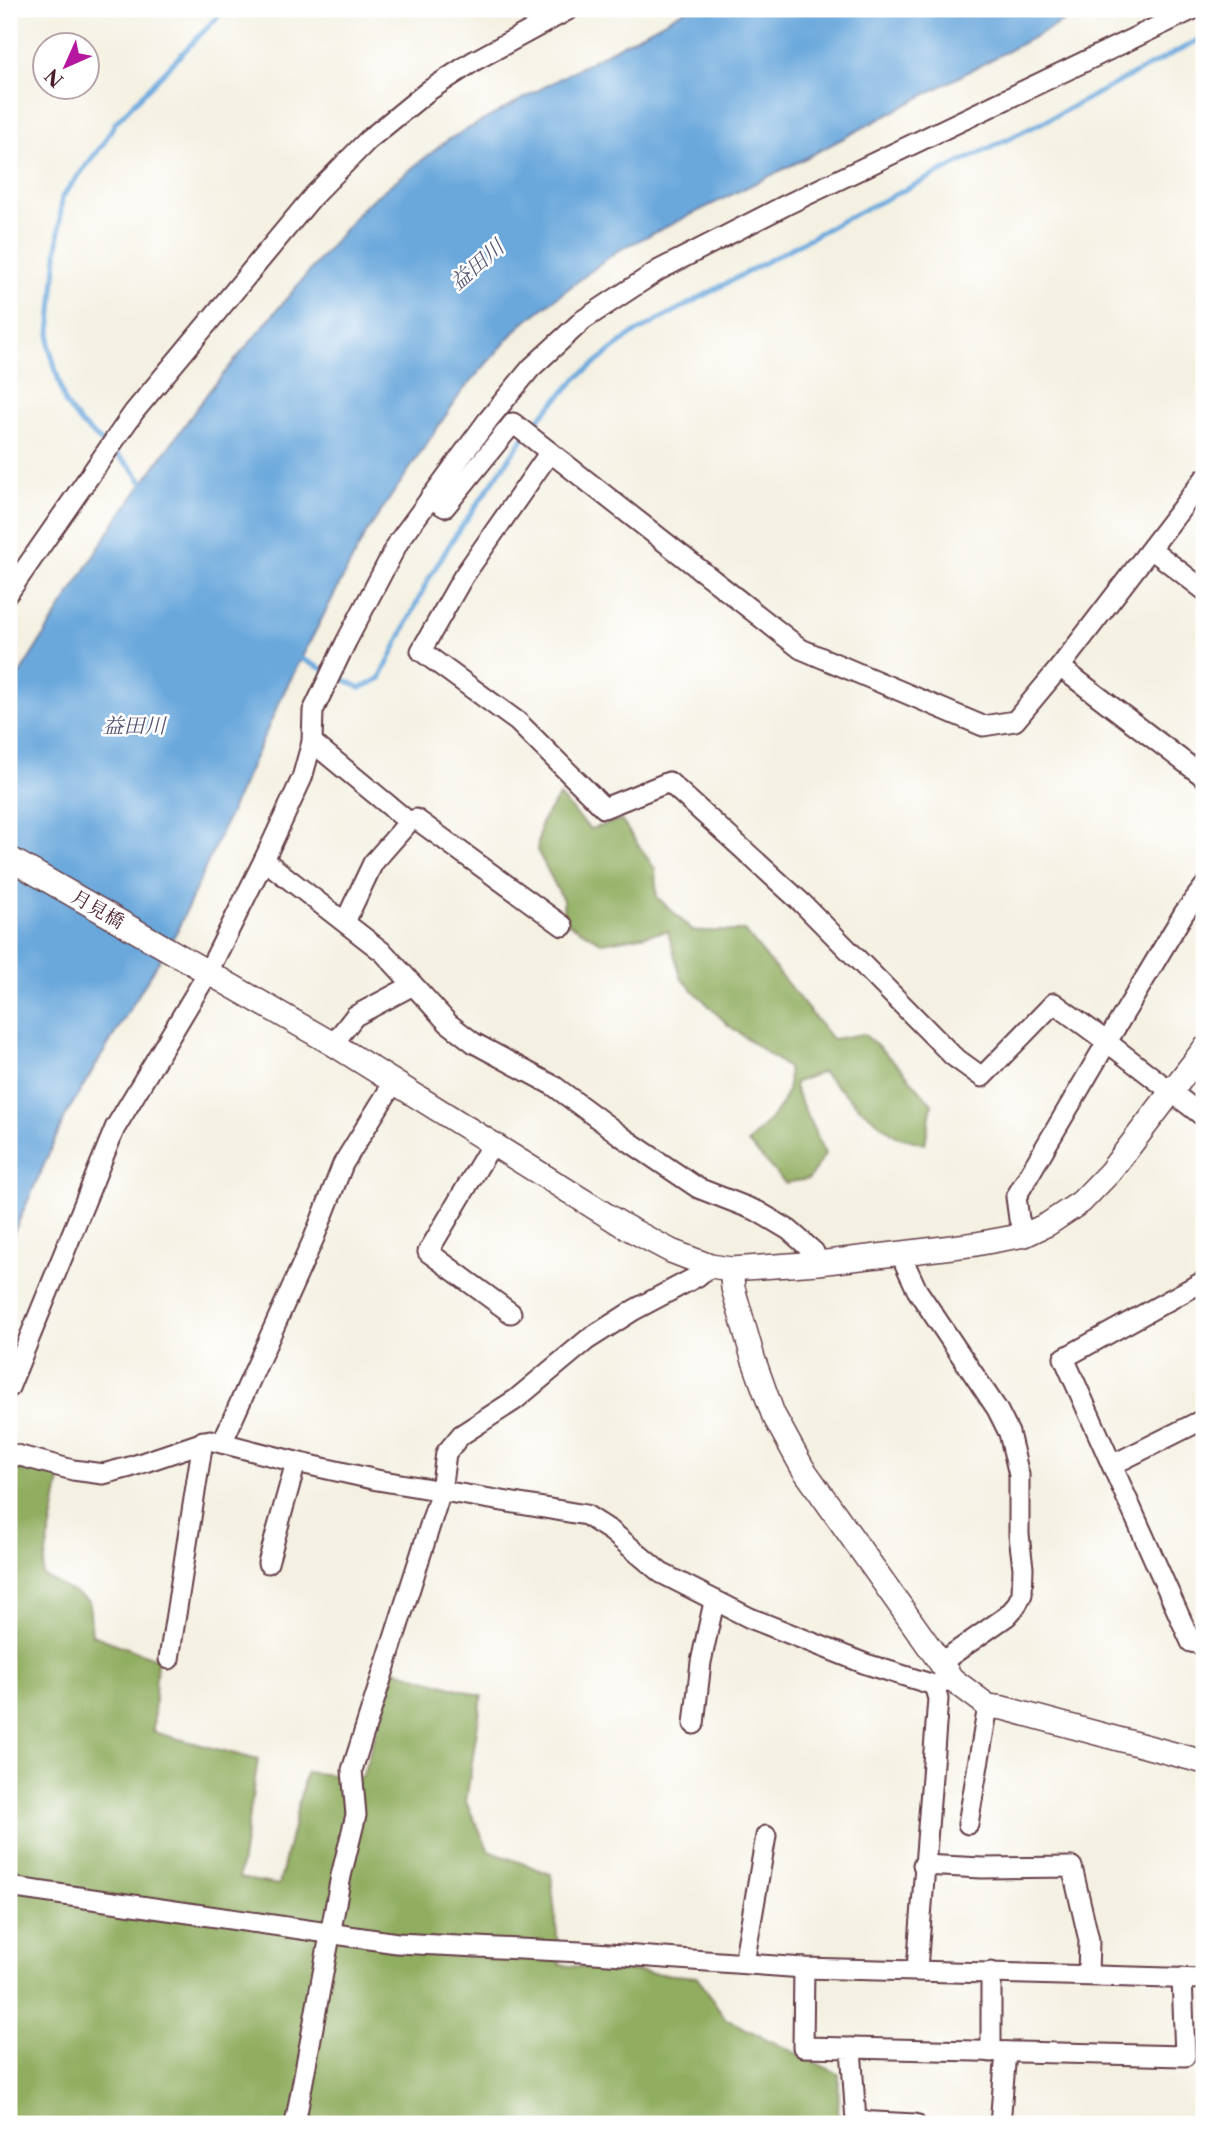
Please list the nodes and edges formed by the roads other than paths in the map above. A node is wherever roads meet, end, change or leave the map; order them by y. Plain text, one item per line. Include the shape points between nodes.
1 (570, 9) edge
2 (1194, 9) edge
3 (550, 452) junction
4 (1204, 479) edge
5 (430, 498) junction
6 (1151, 549) junction
7 (1204, 590) edge
8 (9, 592) edge
9 (1060, 667) junction
10 (312, 742) junction
11 (1204, 777) edge
12 (410, 822) junction
13 (9, 858) edge
14 (264, 860) junction
15 (1204, 887) edge
16 (345, 922) junction
17 (563, 926) dead end
18 (213, 962) dead end
19 (203, 981) dead end
20 (413, 985) junction
21 (1107, 1042) junction
22 (333, 1044) junction
23 (1204, 1049) edge
24 (394, 1082) junction
25 (1171, 1092) junction
26 (1204, 1118) edge
27 (492, 1144) junction
28 (1025, 1235) junction
29 (903, 1253) junction
30 (818, 1263) junction
31 (720, 1268) junction
32 (1204, 1281) edge
33 (511, 1313) dead end
34 (9, 1388) edge
35 (1204, 1419) edge
36 (212, 1442) junction
37 (9, 1453) edge
38 (296, 1462) junction
39 (1112, 1465) junction
40 (440, 1491) junction
41 (268, 1563) dead end
42 (714, 1602) junction
43 (1204, 1644) edge
44 (169, 1659) dead end
45 (942, 1676) junction
46 (988, 1706) junction
47 (694, 1724) dead end
48 (1204, 1762) edge
49 (968, 1824) dead end
50 (766, 1836) dead end
51 (923, 1865) junction
52 (9, 1887) edge
53 (331, 1933) junction
54 (744, 1964) junction
55 (804, 1968) junction
56 (917, 1969) junction
57 (991, 1972) junction
58 (1088, 1975) junction
59 (1182, 1978) junction
60 (1204, 1979) edge
61 (850, 2048) junction
62 (999, 2052) junction
63 (1195, 2057) edge
64 (295, 2124) edge
65 (915, 2124) edge
66 (1000, 2124) edge

1 - 8 street via 428,91 368,140 314,195 134,412
2 - 5 street via 659,270 583,320 531,368
3 - 5 street via 513,423 445,507
3 - 9 street via 801,649 971,721 983,726 1015,721
3 - 21 street via 463,577 421,651 518,722 604,808 669,782 802,902 953,1056 982,1077 1054,1003
4 - 6 street
5 - 10 street via 399,541 345,642 313,711
6 - 7 street
6 - 9 street
9 - 11 street
10 - 12 street
10 - 14 street via 302,778
12 - 16 street via 373,863
12 - 17 street via 416,819
13 - 22 street, 月見橋
14 - 16 street
14 - 18 street
15 - 21 street
16 - 20 street via 384,953
19 - 34 street via 115,1128
20 - 22 street via 355,1016
20 - 30 street via 474,1043 554,1086 698,1188 757,1211 789,1230 814,1252
21 - 25 street
21 - 28 street via 1016,1197
22 - 24 street, 月見橋
23 - 25 street
24 - 27 street, 月見橋
24 - 36 street via 343,1164 314,1238
25 - 26 street
25 - 28 street via 1081,1202
27 - 31 street, 月見橋 via 624,1226 671,1251
27 - 33 street via 428,1252
28 - 29 street
29 - 30 street
29 - 45 street via 917,1290 997,1409 1009,1433 1019,1475 1022,1594 1007,1616
30 - 31 street
31 - 40 street via 634,1310 587,1340 515,1400 461,1435 446,1454
31 - 45 street via 733,1288 773,1414 802,1467
32 - 39 street via 1064,1358
35 - 39 street
36 - 37 street via 103,1474 73,1471
36 - 38 street
36 - 44 street
38 - 40 street
38 - 41 street
39 - 43 street via 1191,1642
40 - 42 street via 586,1516 661,1573
40 - 53 street via 352,1770 356,1815
42 - 45 street via 866,1664
42 - 47 street
45 - 46 street
45 - 51 street
46 - 48 street
46 - 49 street
50 - 54 street
51 - 56 street
51 - 58 street via 1073,1867 1089,1940
52 - 53 street
53 - 54 street via 397,1944
53 - 64 street
54 - 55 street
55 - 56 street
55 - 61 street via 803,2047
56 - 57 street
57 - 58 street
57 - 62 street
58 - 59 street
59 - 60 street
59 - 63 street
61 - 62 street
61 - 65 street via 856,2121
62 - 63 street
62 - 66 street

